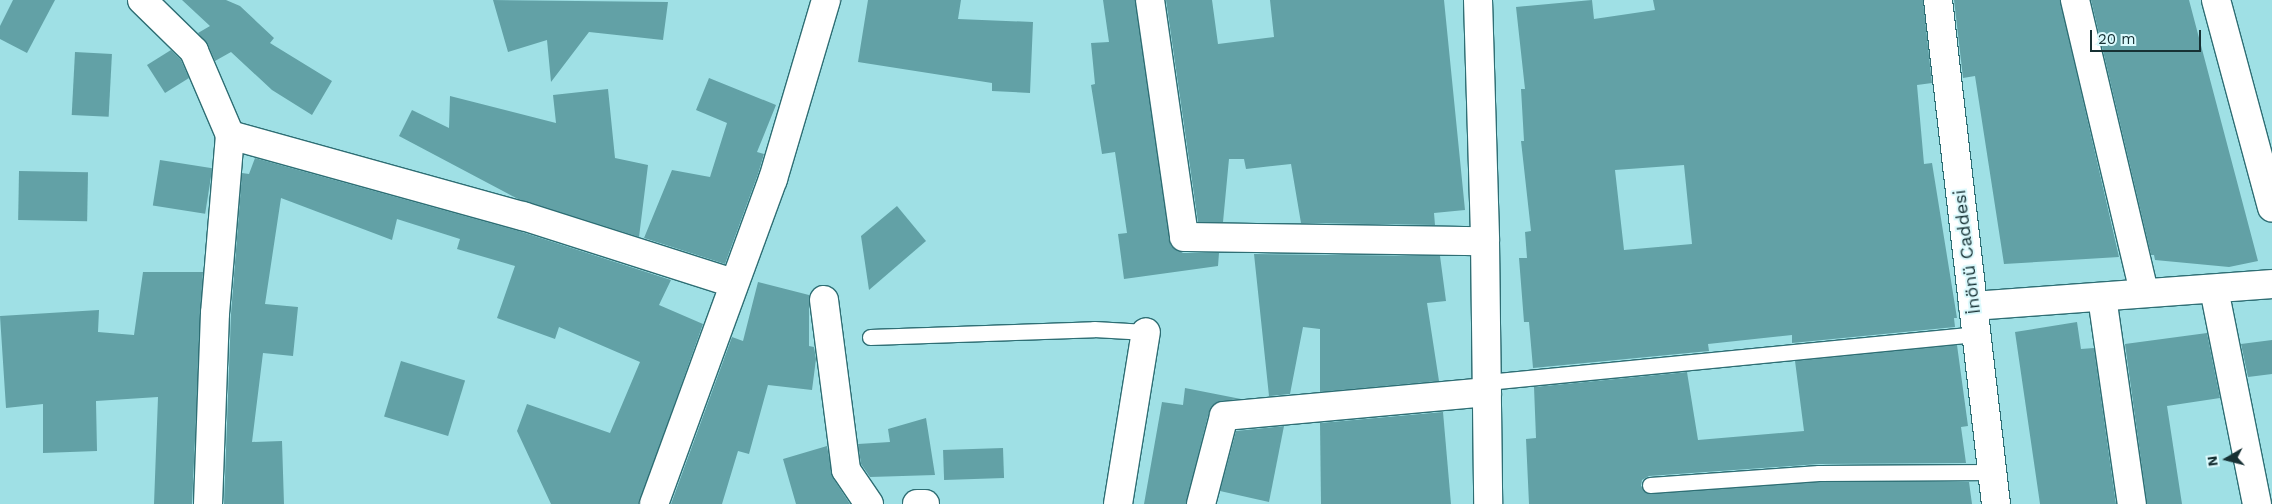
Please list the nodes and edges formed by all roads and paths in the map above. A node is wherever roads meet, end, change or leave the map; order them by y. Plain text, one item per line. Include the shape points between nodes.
1 (142, 0) edge
2 (826, 0) edge
3 (1150, 0) edge
4 (1478, 0) edge
5 (1938, 0) edge
6 (2075, 0) edge
7 (2216, 0) edge
8 (230, 135) junction
9 (2272, 208) edge
10 (1485, 241) junction
11 (733, 283) junction
12 (2272, 284) edge
13 (2214, 288) junction
14 (2144, 294) junction
15 (2102, 296) junction
16 (824, 300) dead end
17 (1973, 306) junction
18 (1146, 332) joint
19 (1976, 334) junction
20 (870, 337) dead end
21 (1487, 387) junction
22 (1992, 472) junction
23 (1650, 485) dead end
24 (208, 504) edge
25 (654, 504) edge
26 (869, 504) edge
27 (917, 504) edge
28 (925, 504) edge
29 (1118, 504) edge
30 (1201, 504) edge
31 (1488, 504) edge
32 (1996, 504) edge
33 (2132, 504) edge
34 (2256, 504) edge

1 - 8 street via 194,51
2 - 11 street via 773,179
3 - 10 street via 1184,237
4 - 10 street
5 - 17 street, İnönü Caddesi
6 - 14 street
7 - 9 street
8 - 11 street via 524,216
8 - 24 street via 216,313
10 - 21 street
11 - 25 street
12 - 13 street
13 - 14 street
13 - 34 street
14 - 15 street
15 - 17 street
15 - 33 street
16 - 26 street via 846,470
17 - 19 street, İnönü Caddesi
18 - 20 lane via 1094,329
18 - 29 street
19 - 21 lane
19 - 22 street, İnönü Caddesi
21 - 30 street via 1224,416
21 - 31 street
22 - 23 lane via 1818,473
22 - 32 street, İnönü Caddesi
27 - 28 street

